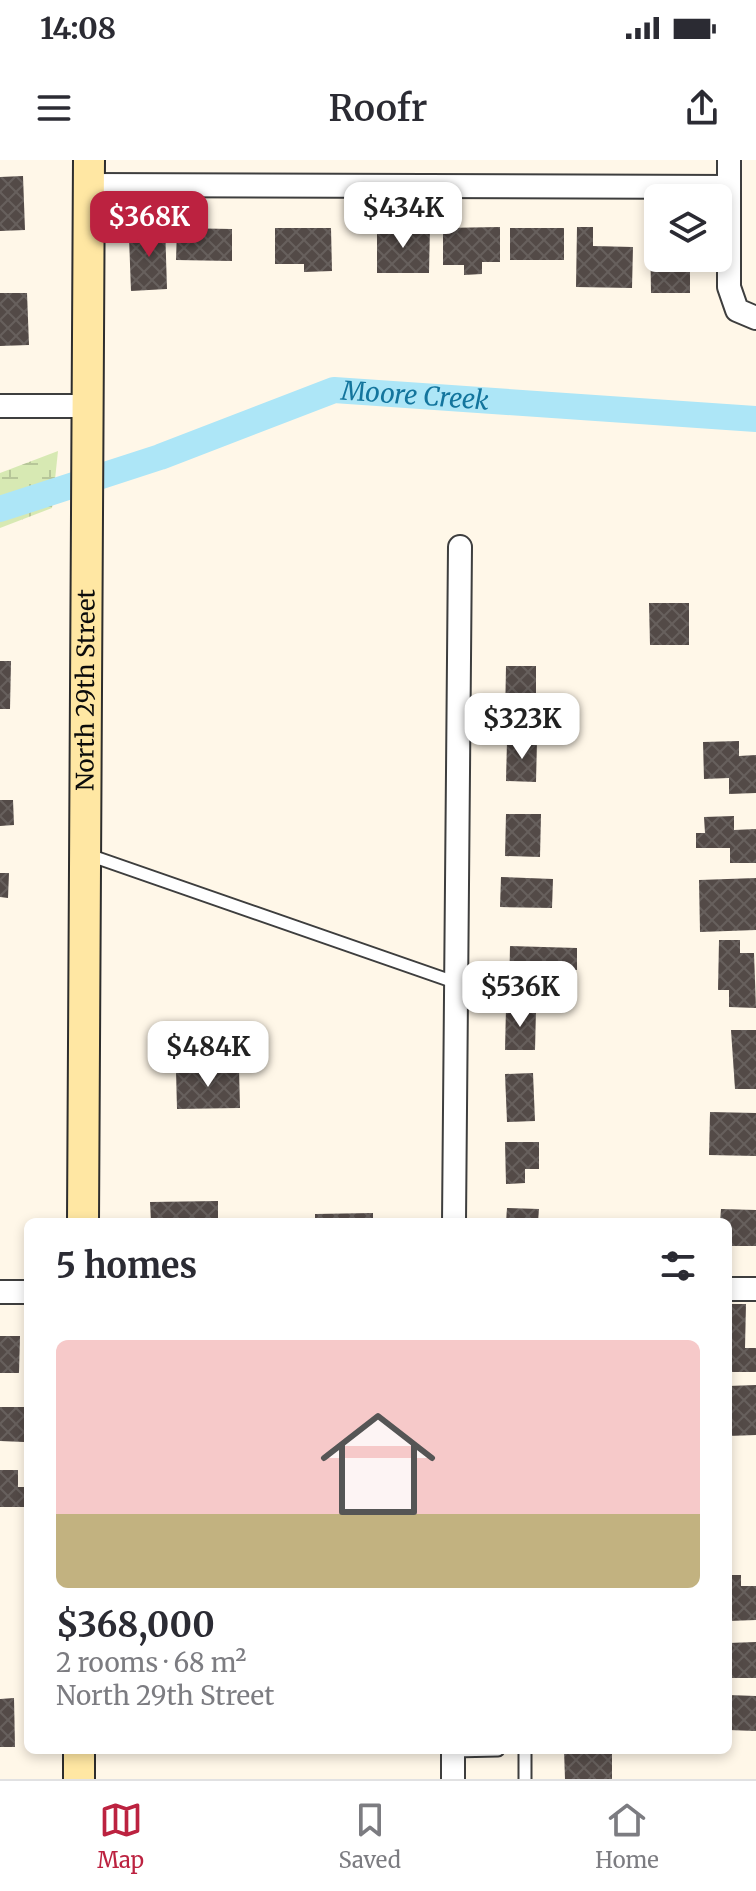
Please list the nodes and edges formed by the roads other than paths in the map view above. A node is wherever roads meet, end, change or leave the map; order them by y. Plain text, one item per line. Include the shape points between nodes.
1 (729, 160) edge
2 (89, 172) edge
3 (729, 184) edge
4 (644, 185) edge
5 (729, 272) edge
6 (756, 318) edge
7 (0, 406) edge
8 (86, 406) junction
9 (460, 547) dead end
10 (84, 853) junction
11 (457, 983) junction
12 (83, 1218) edge
13 (454, 1218) edge
14 (732, 1289) edge
15 (756, 1289) edge
16 (0, 1292) edge
17 (24, 1292) edge
18 (79, 1754) edge
19 (453, 1754) edge
20 (525, 1754) edge
21 (79, 1779) edge
22 (453, 1779) edge
23 (525, 1779) edge

1 - 3 street
2 - 4 street
2 - 8 street, North 29th Street
5 - 6 street via 737,310
7 - 8 street
8 - 10 street, North 29th Street
9 - 11 street
10 - 11 lane
10 - 12 street, North 29th Street
11 - 13 street
14 - 15 street
16 - 17 street
18 - 21 street
19 - 22 street
20 - 23 lane

